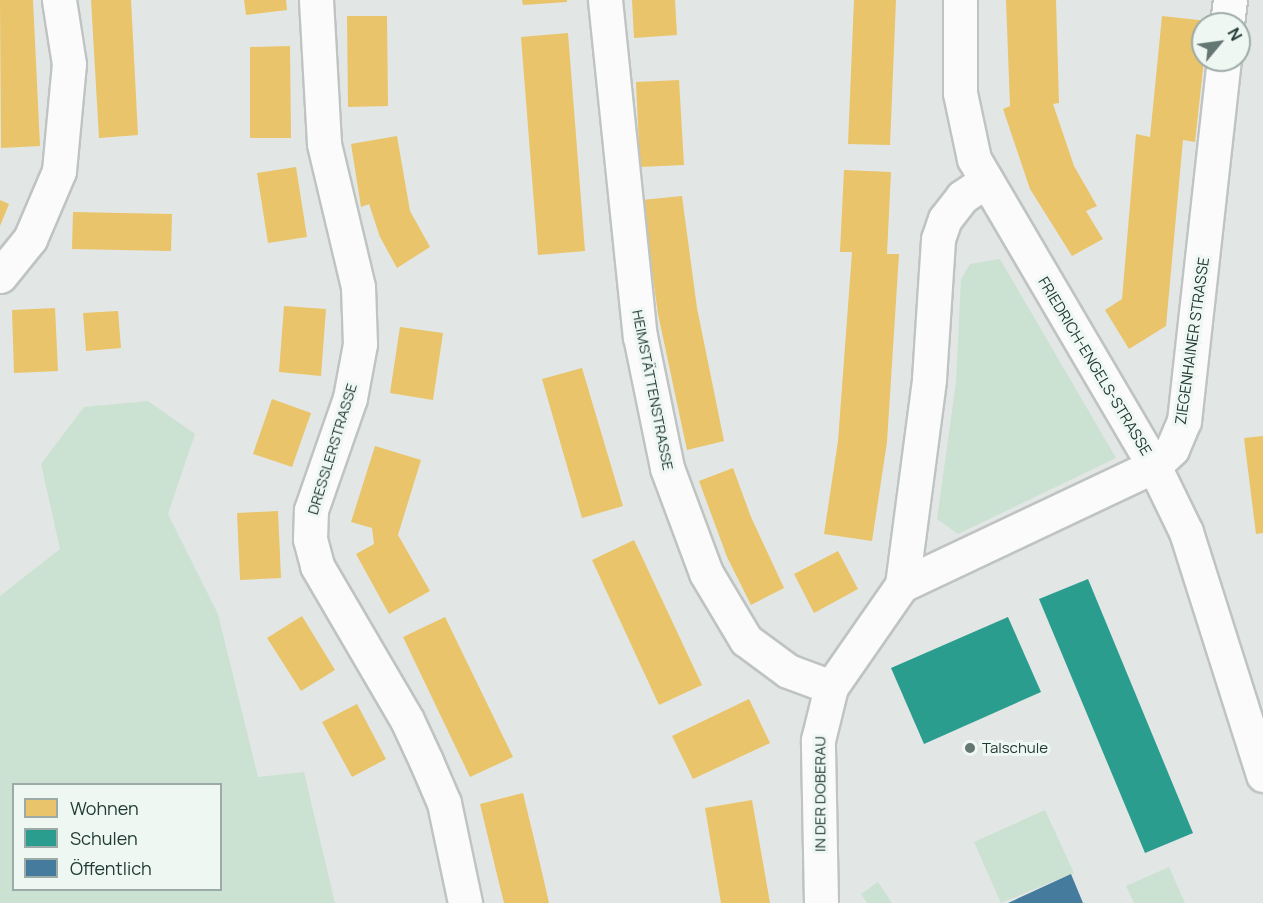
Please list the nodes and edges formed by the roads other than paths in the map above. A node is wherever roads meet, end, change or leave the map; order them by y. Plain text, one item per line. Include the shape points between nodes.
1 (59, 0) edge
2 (316, 0) edge
3 (605, 0) edge
4 (960, 0) edge
5 (1223, 72) edge
6 (986, 181) junction
7 (2, 272) edge
8 (1154, 466) junction
9 (902, 585) junction
10 (831, 687) junction
11 (1263, 775) edge
12 (465, 903) edge
13 (821, 903) edge

1 - 7 street via 69,64 59,171 30,239
2 - 12 street, DRESSLERSTRASSE via 324,144 358,287 360,344 350,398 311,510 310,539 317,566 407,720 444,802
3 - 10 street, HEIMSTÄTTENSTRASSE via 640,336 667,468 706,573 746,640 788,671
4 - 6 street, FRIEDRICH-ENGELS-STRASSE via 964,121 974,159
5 - 8 street, ZIEGENHAINER STRASSE via 1184,421 1172,449
6 - 8 street, FRIEDRICH-ENGELS-STRASSE
6 - 9 street, FRIEDRICH-ENGELS-STRASSE via 962,197 945,219 938,239 929,379
8 - 9 street, FRIEDRICH-ENGELS-STRASSE
8 - 11 street via 1186,532
9 - 10 street, FRIEDRICH-ENGELS-STRASSE
10 - 13 street, IN DER DOBERAU via 818,740

